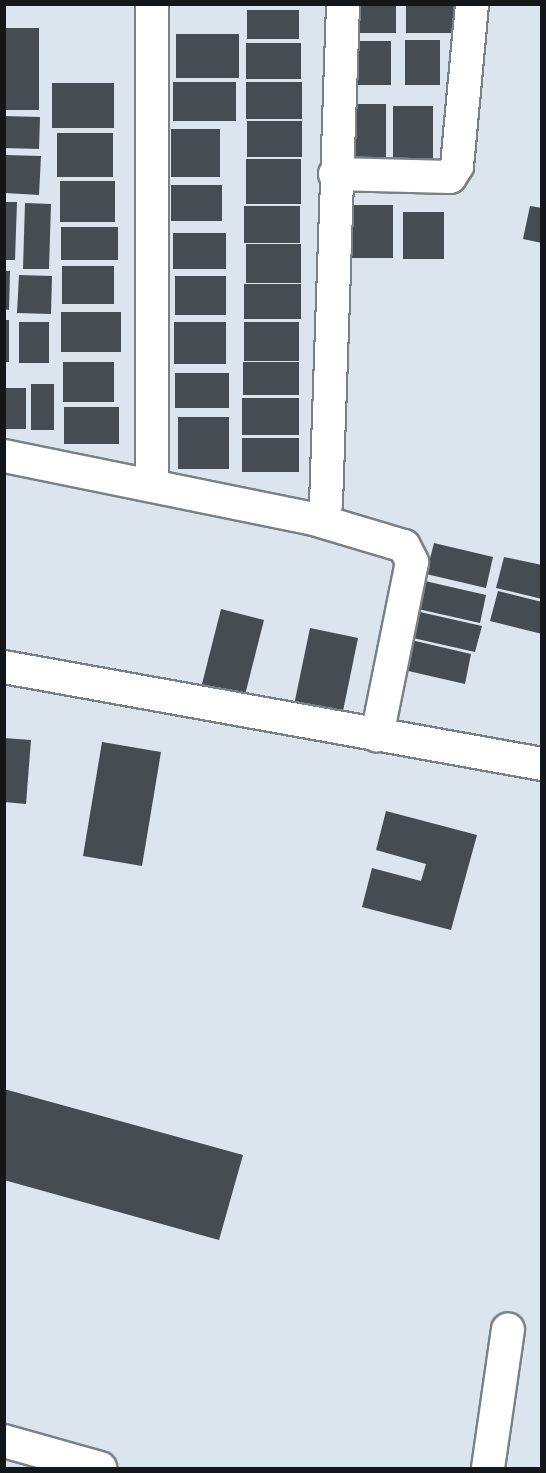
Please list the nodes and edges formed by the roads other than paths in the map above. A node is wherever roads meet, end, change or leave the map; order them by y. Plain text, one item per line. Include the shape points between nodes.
1 (152, 4) edge
2 (343, 4) edge
3 (472, 4) edge
4 (335, 174) junction
5 (4, 456) edge
6 (152, 483) junction
7 (323, 516) junction
8 (4, 667) edge
9 (377, 735) junction
10 (542, 764) edge
11 (508, 1329) dead end
12 (4, 1441) edge
13 (100, 1468) edge
14 (488, 1468) edge

1 - 6 street
2 - 4 street
3 - 4 street via 457,166 450,177
4 - 7 street
5 - 6 street
6 - 7 street
7 - 9 street via 404,546 410,553 412,562
8 - 9 street
9 - 10 street
11 - 14 street
12 - 13 street

